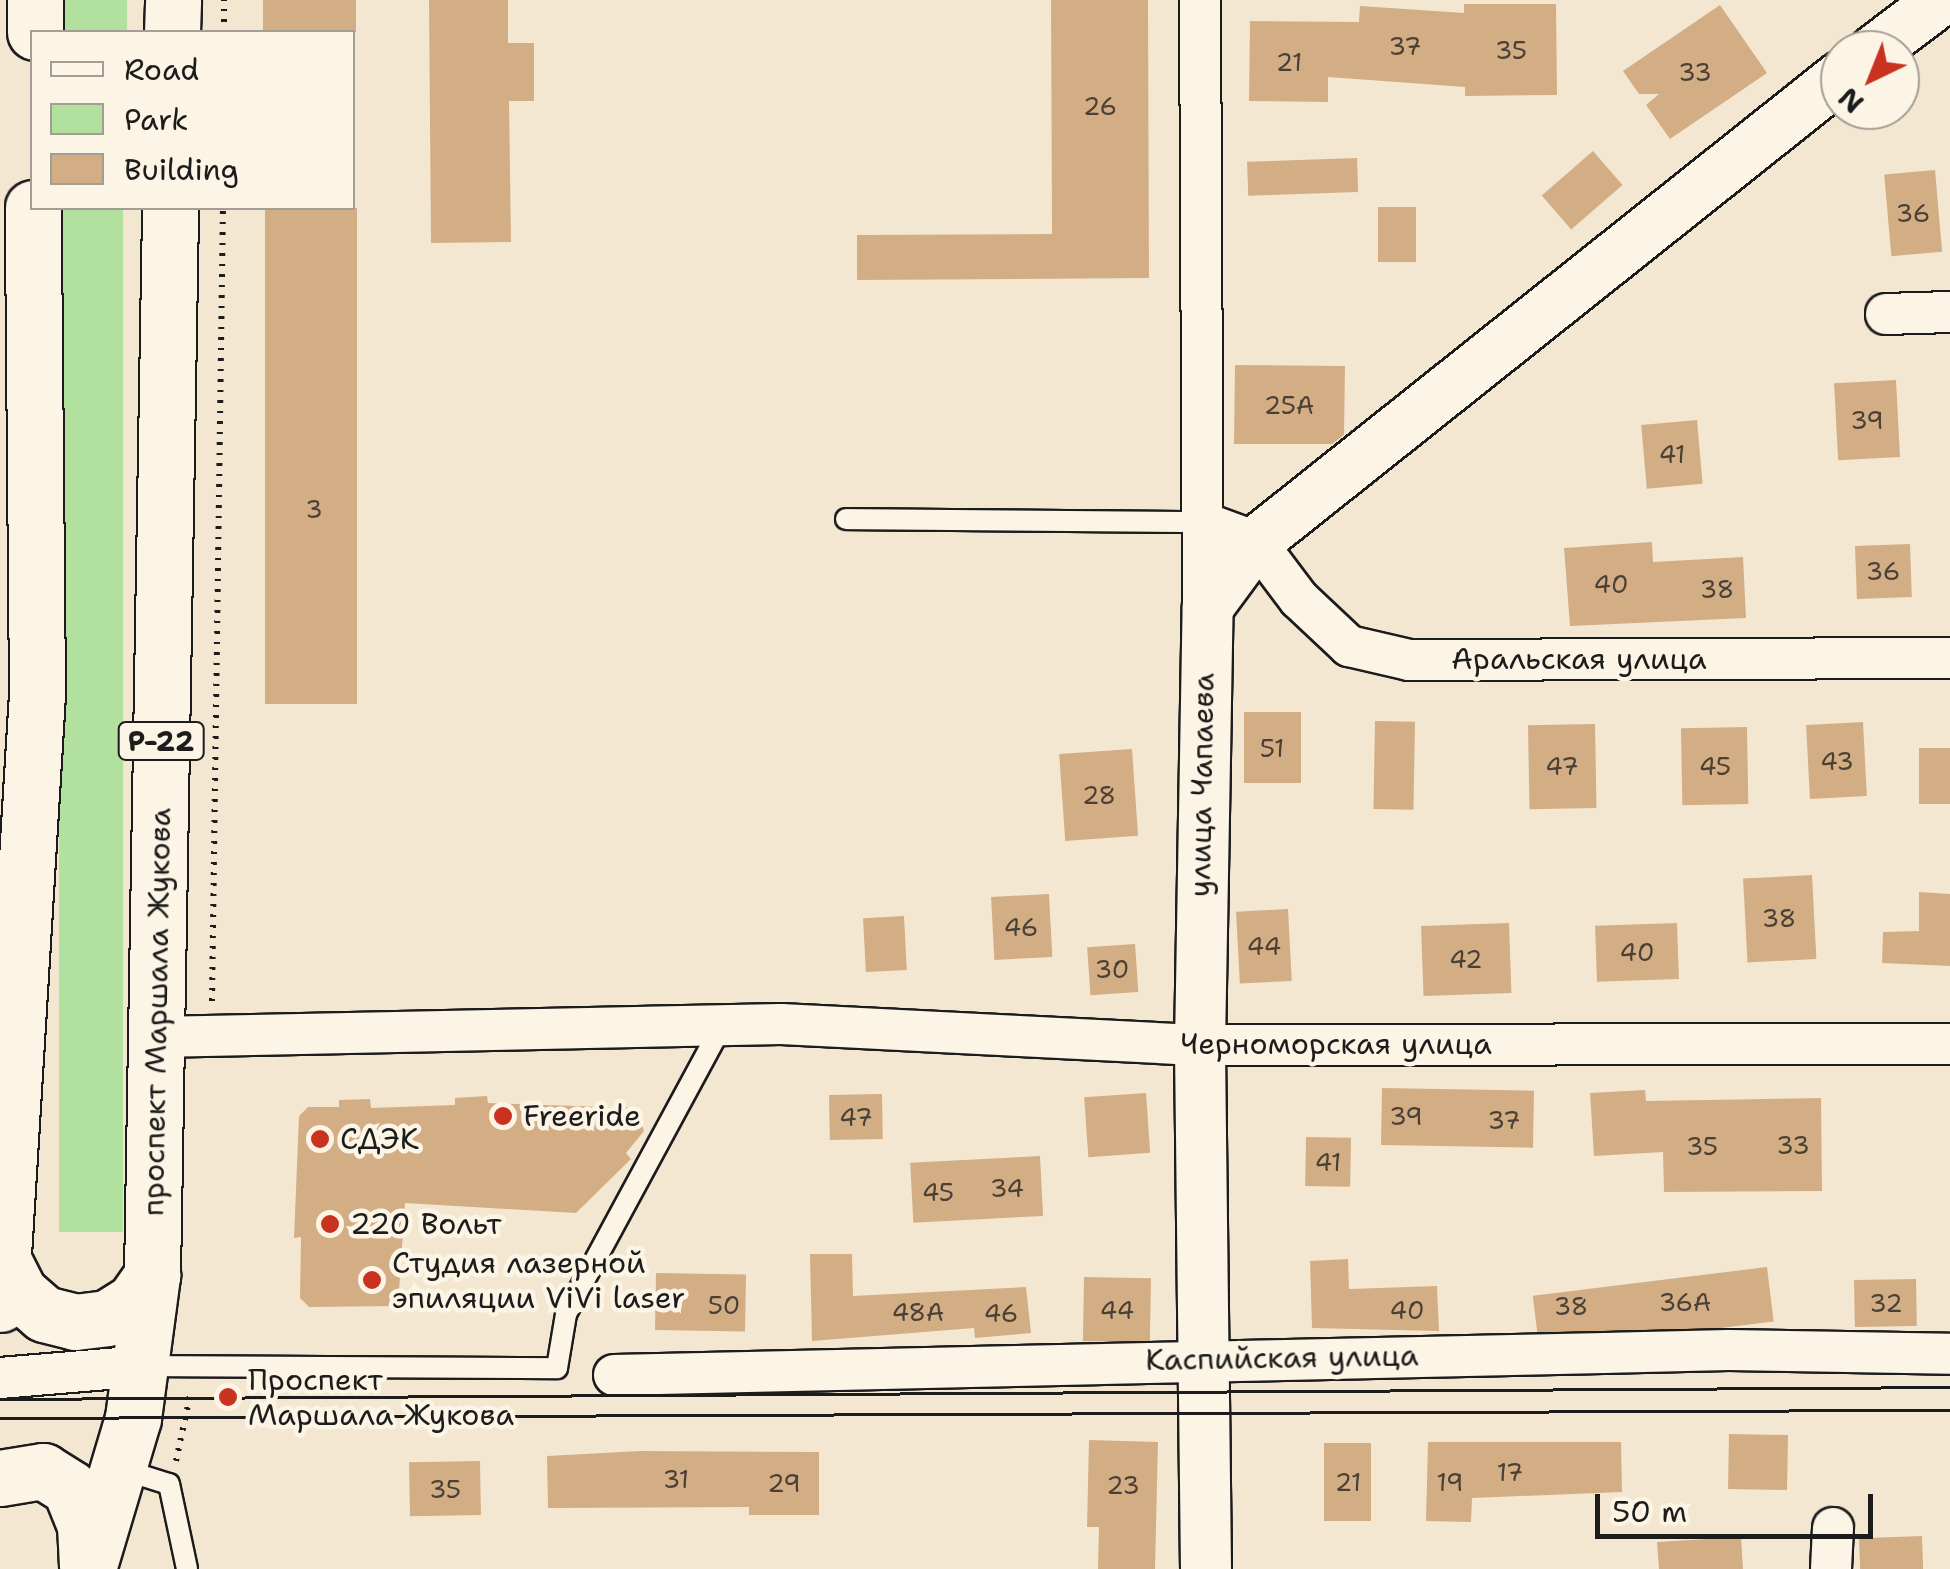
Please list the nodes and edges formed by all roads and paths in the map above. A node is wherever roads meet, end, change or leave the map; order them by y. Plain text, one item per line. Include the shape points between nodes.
1 (35, 0) edge
2 (173, 0) edge
3 (224, 0) edge
4 (1200, 0) edge
5 (1941, 0) edge
6 (35, 30) edge
7 (172, 30) edge
8 (224, 30) edge
9 (1901, 30) edge
10 (1820, 93) edge
11 (34, 210) edge
12 (170, 210) edge
13 (1950, 312) edge
14 (1886, 314) dead end
15 (846, 519) dead end
16 (1202, 522) junction
17 (1256, 542) junction
18 (1203, 653) junction
19 (1950, 658) edge
20 (18, 694) edge
21 (724, 1024) junction
22 (157, 1037) junction
23 (1950, 1044) edge
24 (1200, 1045) junction
25 (152, 1275) junction
26 (3, 1284) edge
27 (1950, 1354) edge
28 (1201, 1359) junction
29 (142, 1366) junction
30 (614, 1375) dead end
31 (0, 1378) edge
32 (119, 1468) junction
33 (0, 1478) edge
34 (1834, 1528) dead end
35 (88, 1569) edge
36 (187, 1569) edge
37 (1206, 1569) edge
38 (1831, 1569) edge

1 - 6 highway
2 - 7 highway
3 - 8 path
4 - 16 street, улица Чапаева
5 - 9 street
10 - 17 street
11 - 20 highway
12 - 22 highway, проспект Маршала Жукова / Р-22
13 - 14 street
15 - 16 lane
16 - 17 street
16 - 18 street, улица Чапаева
17 - 18 street via 1208,606
17 - 19 street, Аральская улица via 1299,599 1350,646 1409,660
18 - 24 street, улица Чапаева
20 - 26 highway
21 - 22 street, Черноморская улица
21 - 24 street, Черноморская улица
21 - 29 lane via 566,1314 557,1368
22 - 25 highway, проспект Маршала Жукова / Р-22
23 - 24 street, Черноморская улица
24 - 28 street, улица Чапаева
25 - 26 highway via 121,1310 75,1322 44,1314
25 - 29 highway, проспект Маршала Жукова / Р-22
27 - 28 street, Каспийская улица
28 - 30 street, Каспийская улица
28 - 37 street, улица Чапаева
29 - 31 street
29 - 32 highway, проспект Маршала Жукова / Р-22
32 - 35 highway, проспект Маршала Жукова / Р-22
32 - 36 lane via 169,1484
33 - 35 highway via 43,1471 70,1488 85,1525
34 - 38 street

